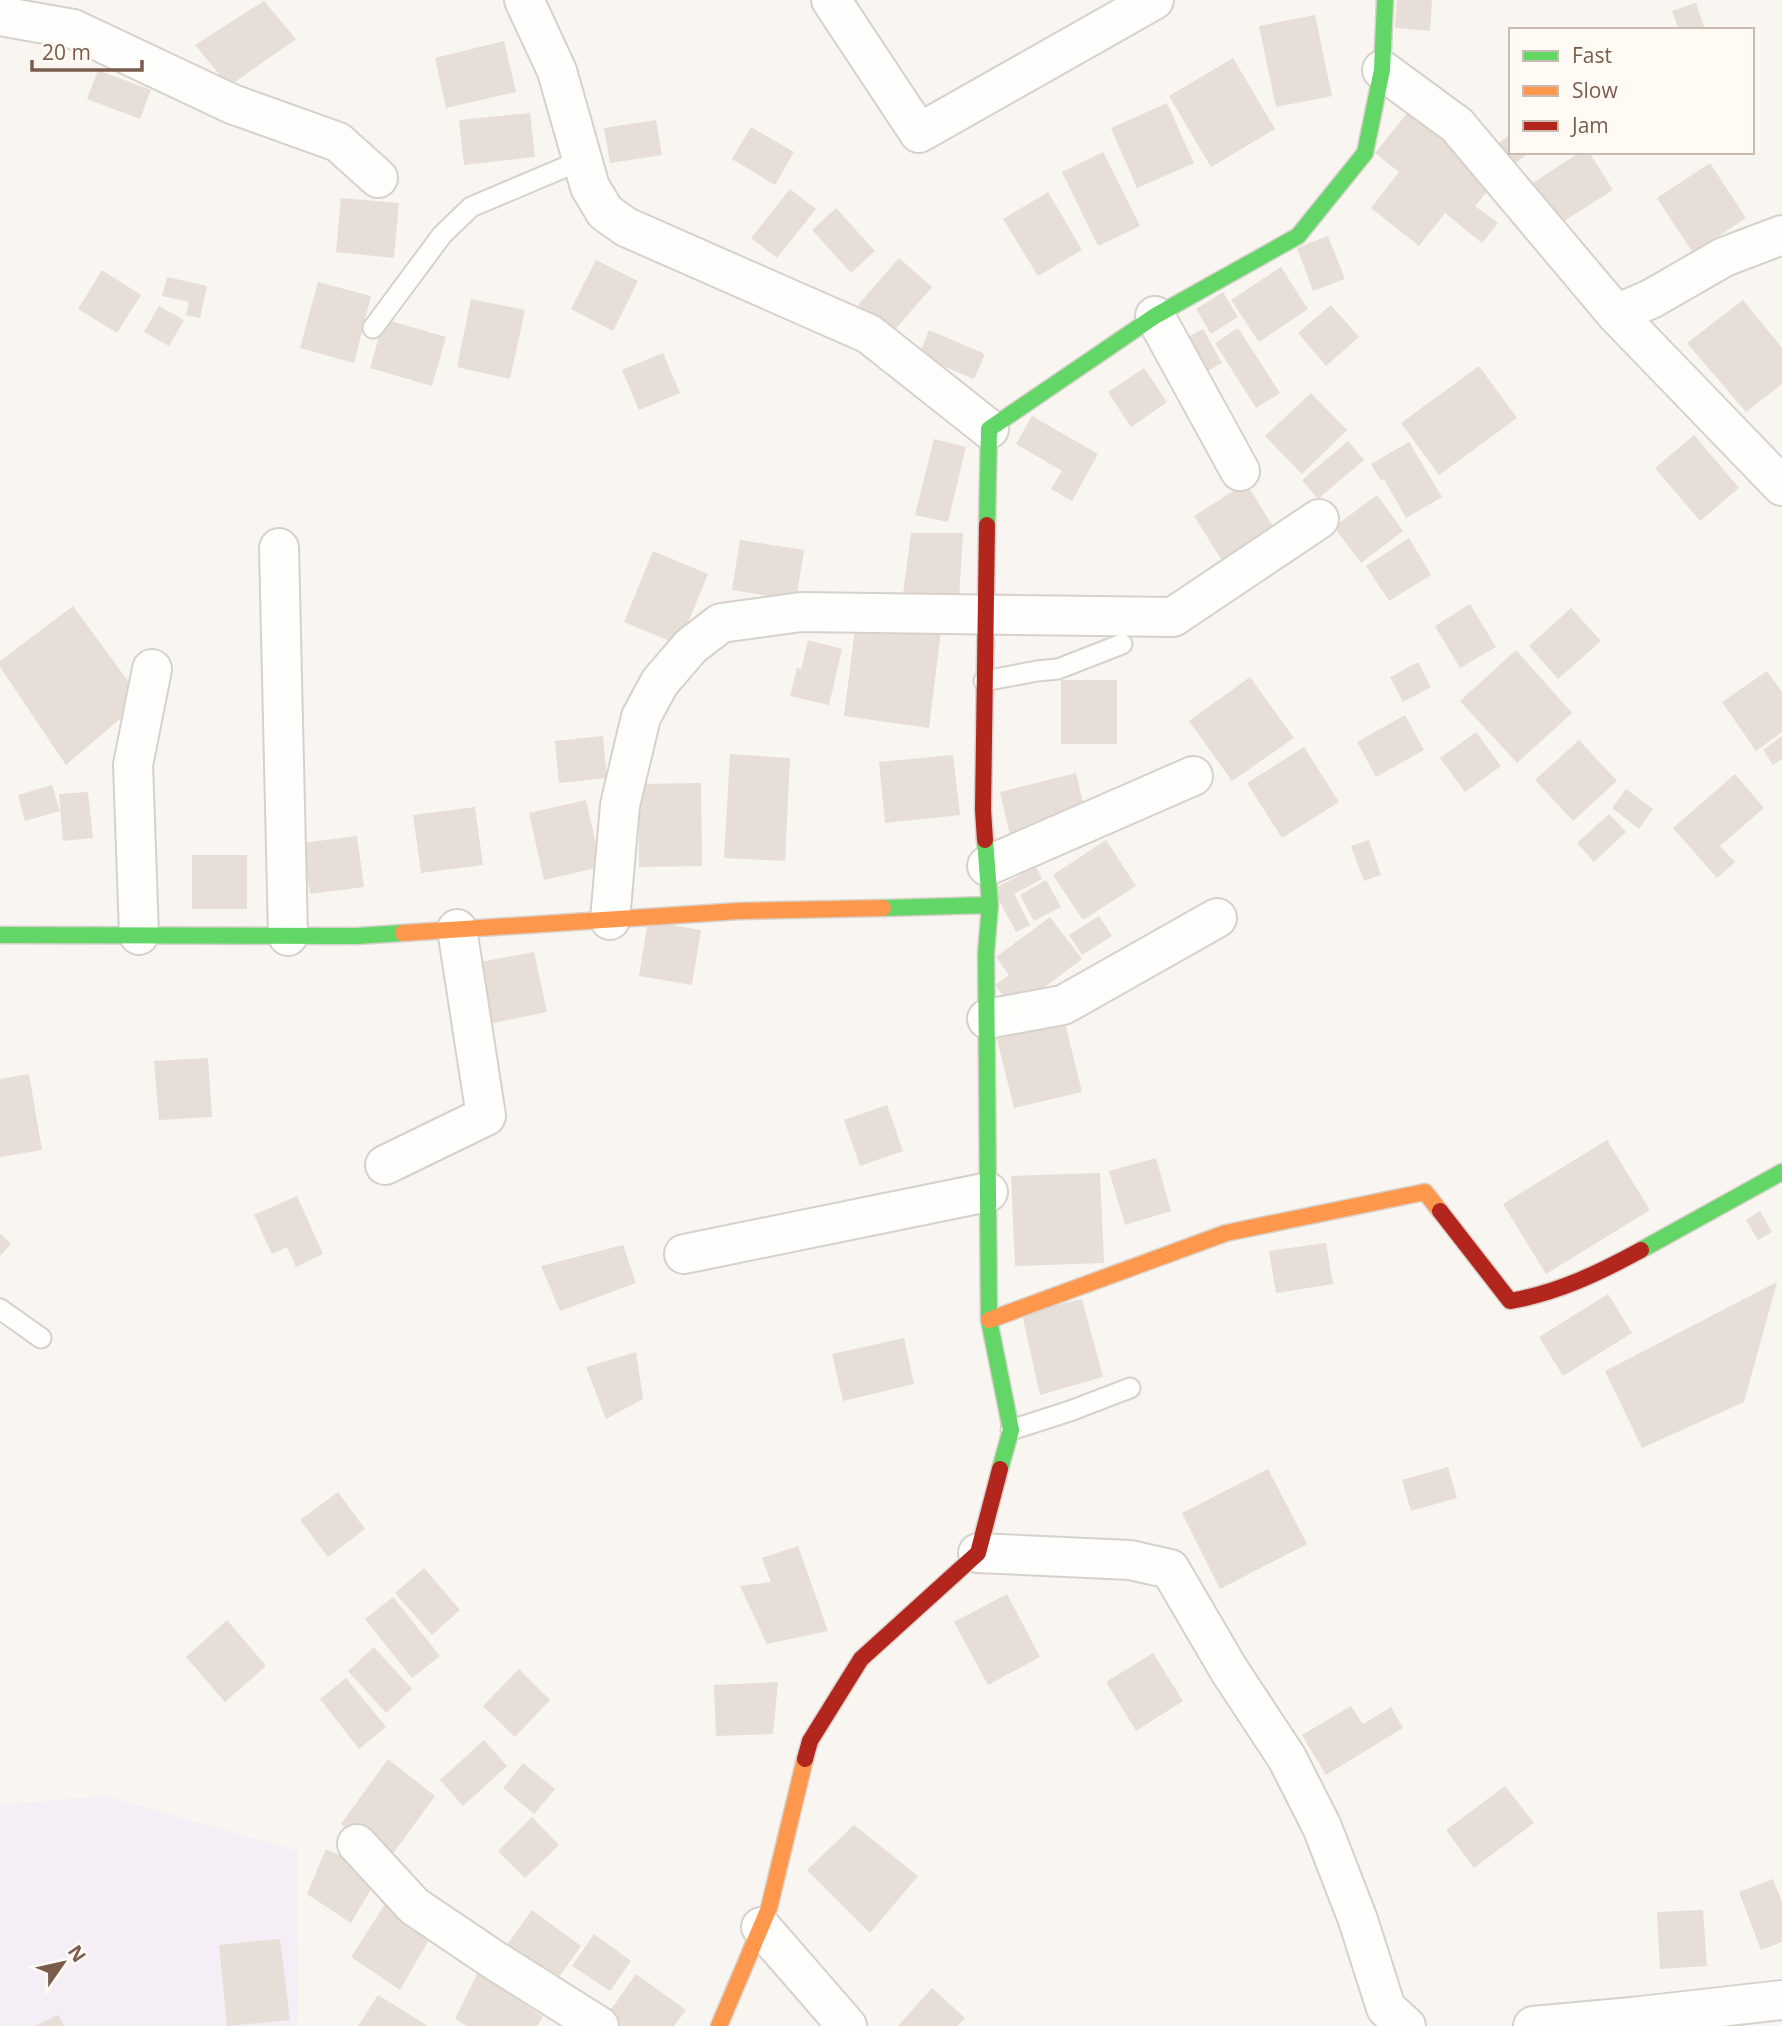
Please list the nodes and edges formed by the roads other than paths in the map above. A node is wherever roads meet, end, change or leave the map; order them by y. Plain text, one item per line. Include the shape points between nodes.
1 (524, 0) edge
2 (831, 0) edge
3 (1154, 0) edge
4 (1385, 0) edge
5 (0, 16) edge
6 (1382, 70) junction
7 (582, 160) junction
8 (378, 178) dead end
9 (1782, 235) edge
10 (1616, 314) junction
11 (1155, 316) junction
12 (373, 328) dead end
13 (989, 429) junction
14 (1240, 471) dead end
15 (1782, 486) edge
16 (1319, 519) dead end
17 (279, 548) dead end
18 (986, 613) junction
19 (1122, 644) dead end
20 (152, 669) dead end
21 (984, 681) junction
22 (1193, 776) dead end
23 (987, 866) junction
24 (990, 905) junction
25 (1217, 918) dead end
26 (610, 920) junction
27 (457, 929) junction
28 (138, 935) junction
29 (0, 936) edge
30 (288, 936) junction
31 (987, 1019) junction
32 (385, 1165) dead end
33 (1782, 1172) edge
34 (988, 1192) junction
35 (684, 1254) dead end
36 (0, 1309) edge
37 (989, 1320) junction
38 (41, 1338) dead end
39 (1130, 1388) dead end
40 (1011, 1430) junction
41 (978, 1553) junction
42 (357, 1844) dead end
43 (761, 1927) junction
44 (1782, 2000) edge
45 (1401, 2025) edge
46 (599, 2026) edge
47 (719, 2026) edge
48 (847, 2026) edge
49 (1532, 2026) edge

1 - 7 street via 556,71
2 - 3 street via 919,133
4 - 6 street
5 - 8 street via 73,29 232,104 338,142
6 - 10 street via 1457,125
6 - 11 street via 1365,153 1298,236
7 - 12 lane via 471,206 442,235
7 - 13 street via 604,212 626,227 869,334
9 - 10 street via 1724,257
10 - 15 street
11 - 13 street
11 - 14 street
13 - 18 street
16 - 18 street via 1173,617
17 - 30 street
18 - 21 street
18 - 26 street via 801,612 721,624 691,646 660,682 641,717 620,805
19 - 21 lane via 1058,669
20 - 28 street via 132,765
21 - 23 street
22 - 23 street
23 - 24 street
24 - 26 street via 740,911
24 - 31 street
25 - 31 street via 1063,1005
26 - 27 street
27 - 30 street
27 - 32 street via 486,1115
28 - 29 street
28 - 30 street
31 - 34 street
33 - 37 street via 1602,1272 1539,1296 1510,1301 1425,1192 1226,1233
34 - 35 street
34 - 37 street
36 - 38 lane
37 - 40 street
39 - 40 lane
40 - 41 street
41 - 43 street via 861,1659 810,1741
41 - 45 street via 1130,1560 1170,1569 1287,1758 1322,1827 1386,2008
42 - 46 street via 414,1906
43 - 47 street
43 - 48 street
44 - 49 street

